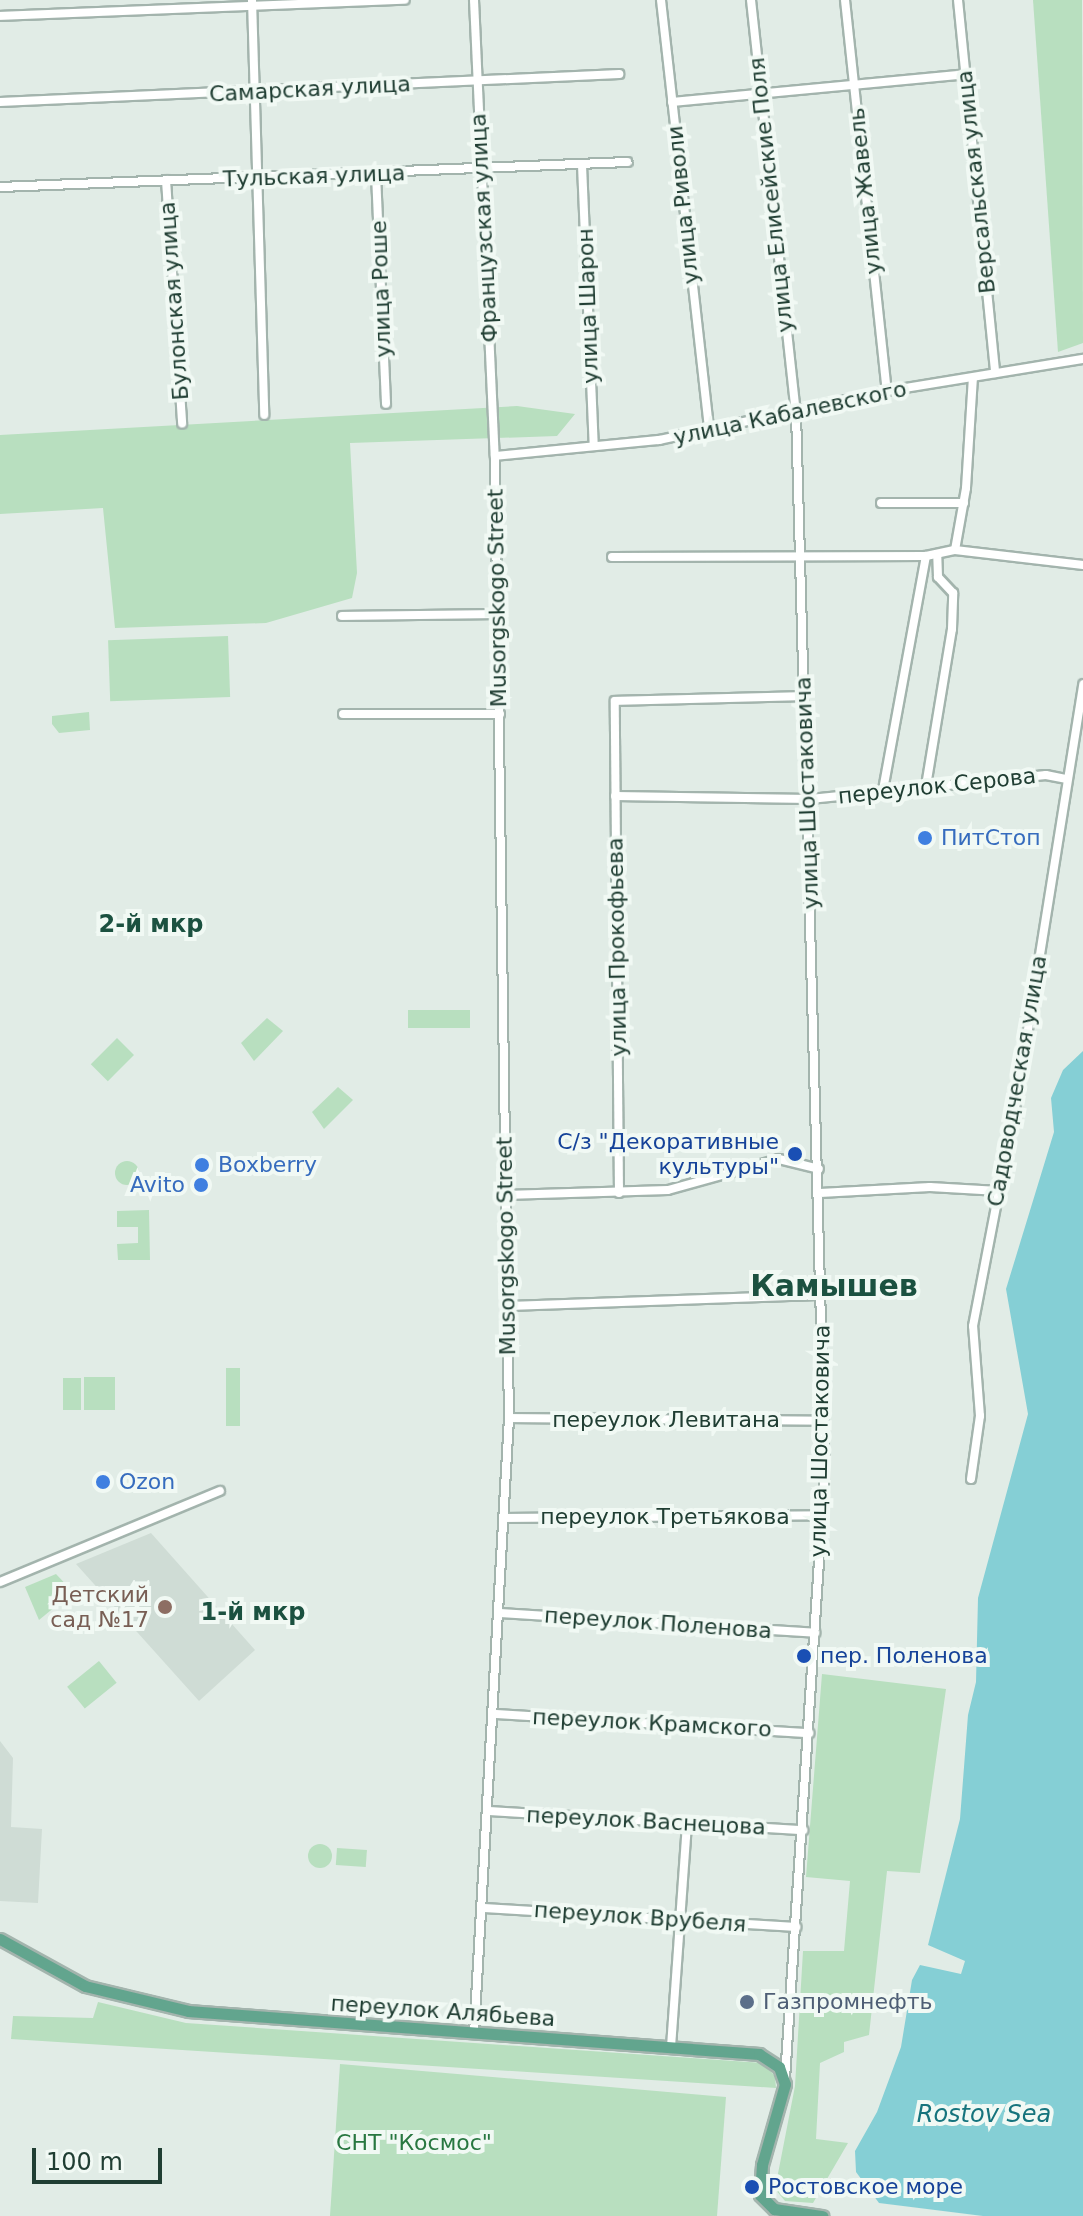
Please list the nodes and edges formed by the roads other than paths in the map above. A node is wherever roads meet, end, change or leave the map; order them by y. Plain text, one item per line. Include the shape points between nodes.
1 (405, 0) edge
2 (474, 0) edge
3 (661, 0) edge
4 (751, 0) edge
5 (845, 0) edge
6 (958, 0) edge
7 (252, 4) edge
8 (0, 16) edge
9 (619, 74) dead end
10 (966, 74) junction
11 (477, 80) junction
12 (855, 86) junction
13 (255, 93) junction
14 (761, 95) junction
15 (0, 102) edge
16 (672, 102) junction
17 (628, 162) dead end
18 (582, 165) junction
19 (480, 169) junction
20 (376, 174) junction
21 (258, 179) junction
22 (166, 180) junction
23 (0, 187) edge
24 (1083, 359) edge
25 (995, 368) junction
26 (973, 378) junction
27 (886, 387) junction
28 (386, 404) dead end
29 (796, 412) junction
30 (264, 415) dead end
31 (182, 423) dead end
32 (709, 429) junction
33 (594, 446) junction
34 (495, 456) junction
35 (881, 503) dead end
36 (964, 503) junction
37 (955, 550) junction
38 (937, 554) junction
39 (926, 556) junction
40 (612, 557) dead end
41 (799, 557) junction
42 (1083, 565) edge
43 (496, 614) junction
44 (342, 616) dead end
45 (1083, 684) edge
46 (803, 696) junction
47 (343, 714) dead end
48 (500, 714) junction
49 (1066, 779) junction
50 (926, 786) junction
51 (883, 790) junction
52 (615, 796) junction
53 (810, 799) junction
54 (819, 1169) junction
55 (999, 1191) junction
56 (619, 1193) junction
57 (820, 1193) junction
58 (505, 1195) junction
59 (821, 1295) junction
60 (506, 1306) junction
61 (509, 1418) junction
62 (824, 1421) junction
63 (971, 1479) dead end
64 (220, 1491) dead end
65 (822, 1515) junction
66 (507, 1518) junction
67 (0, 1582) edge
68 (500, 1613) junction
69 (815, 1633) junction
70 (496, 1714) junction
71 (809, 1733) junction
72 (489, 1811) junction
73 (687, 1823) junction
74 (803, 1830) junction
75 (484, 1908) junction
76 (681, 1920) junction
77 (796, 1927) junction
78 (0, 1939) edge
79 (474, 2034) junction
80 (671, 2047) junction
81 (785, 2084) junction
82 (776, 2213) edge
83 (822, 2216) edge

1 - 7 street
2 - 11 street, Французская улица
3 - 16 street, улица Риволи
4 - 14 street, улица Елисейские Поля
5 - 12 street, улица Жавель
6 - 10 street, Версальская улица
7 - 8 street
7 - 13 street
9 - 11 street, Самарская улица
10 - 12 street
10 - 25 street, Версальская улица
11 - 13 street, Самарская улица
11 - 19 street, Французская улица
12 - 14 street
12 - 27 street, улица Жавель
13 - 15 street, Самарская улица
13 - 21 street
14 - 16 street
14 - 29 street, улица Елисейские Поля
16 - 32 street, улица Риволи
17 - 18 street, Тульская улица
18 - 19 street, Тульская улица
18 - 33 street, улица Шарон
19 - 20 street, Тульская улица
19 - 34 street, Французская улица
20 - 21 street, Тульская улица
20 - 28 street, улица Роше
21 - 22 street, Тульская улица
21 - 30 street
22 - 23 street, Тульская улица
22 - 31 street, Булонская улица
24 - 25 street, улица Кабалевского
25 - 26 street, улица Кабалевского
26 - 27 street, улица Кабалевского
26 - 36 street
27 - 29 street, улица Кабалевского
29 - 32 street, улица Кабалевского
29 - 41 street, улица Шостаковича
32 - 33 street, улица Кабалевского
33 - 34 street, улица Кабалевского
34 - 43 street, Musorgskogo Street
35 - 36 street
36 - 37 street
37 - 38 street
37 - 42 street
38 - 39 street
38 - 50 street via 938,577 953,593 952,629
39 - 41 street
39 - 51 street
40 - 41 street
41 - 46 street, улица Шостаковича
43 - 44 street
43 - 48 street, Musorgskogo Street
45 - 49 street, Садоводческая улица
46 - 52 street, улица Прокофьева via 615,701
46 - 53 street, улица Шостаковича
47 - 48 street
48 - 58 street, Musorgskogo Street
49 - 50 street, переулок Серова via 1046,775
49 - 55 street, Садоводческая улица
50 - 51 street, переулок Серова
51 - 53 street, переулок Серова
52 - 53 street, переулок Серова
52 - 56 street, улица Прокофьева
53 - 54 street, улица Шостаковича
54 - 56 street via 779,1159 668,1190
54 - 57 street, улица Шостаковича
55 - 57 street via 930,1187
55 - 63 street, Садоводческая улица via 973,1326 980,1416
56 - 58 street
57 - 59 street, улица Шостаковича
58 - 60 street, Musorgskogo Street
59 - 60 street
59 - 62 street, улица Шостаковича
60 - 61 street, Musorgskogo Street
61 - 62 street, переулок Левитана
61 - 66 street, Musorgskogo Street
62 - 65 street, улица Шостаковича
64 - 67 street
65 - 66 street, переулок Третьякова
65 - 69 street, улица Шостаковича
66 - 68 street, Musorgskogo Street
68 - 69 street, переулок Поленова
68 - 70 street, Musorgskogo Street
69 - 71 street, улица Шостаковича
70 - 71 street, переулок Крамского
70 - 72 street, Musorgskogo Street
71 - 74 street, улица Шостаковича
72 - 73 street, переулок Васнецова
72 - 75 street, Musorgskogo Street
73 - 74 street, переулок Васнецова
73 - 76 street
74 - 77 street, улица Шостаковича
75 - 76 street, переулок Врубеля
75 - 79 street, Musorgskogo Street
76 - 77 street, переулок Врубеля
76 - 80 street
77 - 81 street, улица Шостаковича
78 - 79 main road, переулок Алябьева via 85,1986 207,2013
79 - 80 main road, переулок Алябьева
80 - 81 main road, переулок Алябьева via 759,2054 779,2067
81 - 82 main road via 759,2186 763,2201
82 - 83 main road

